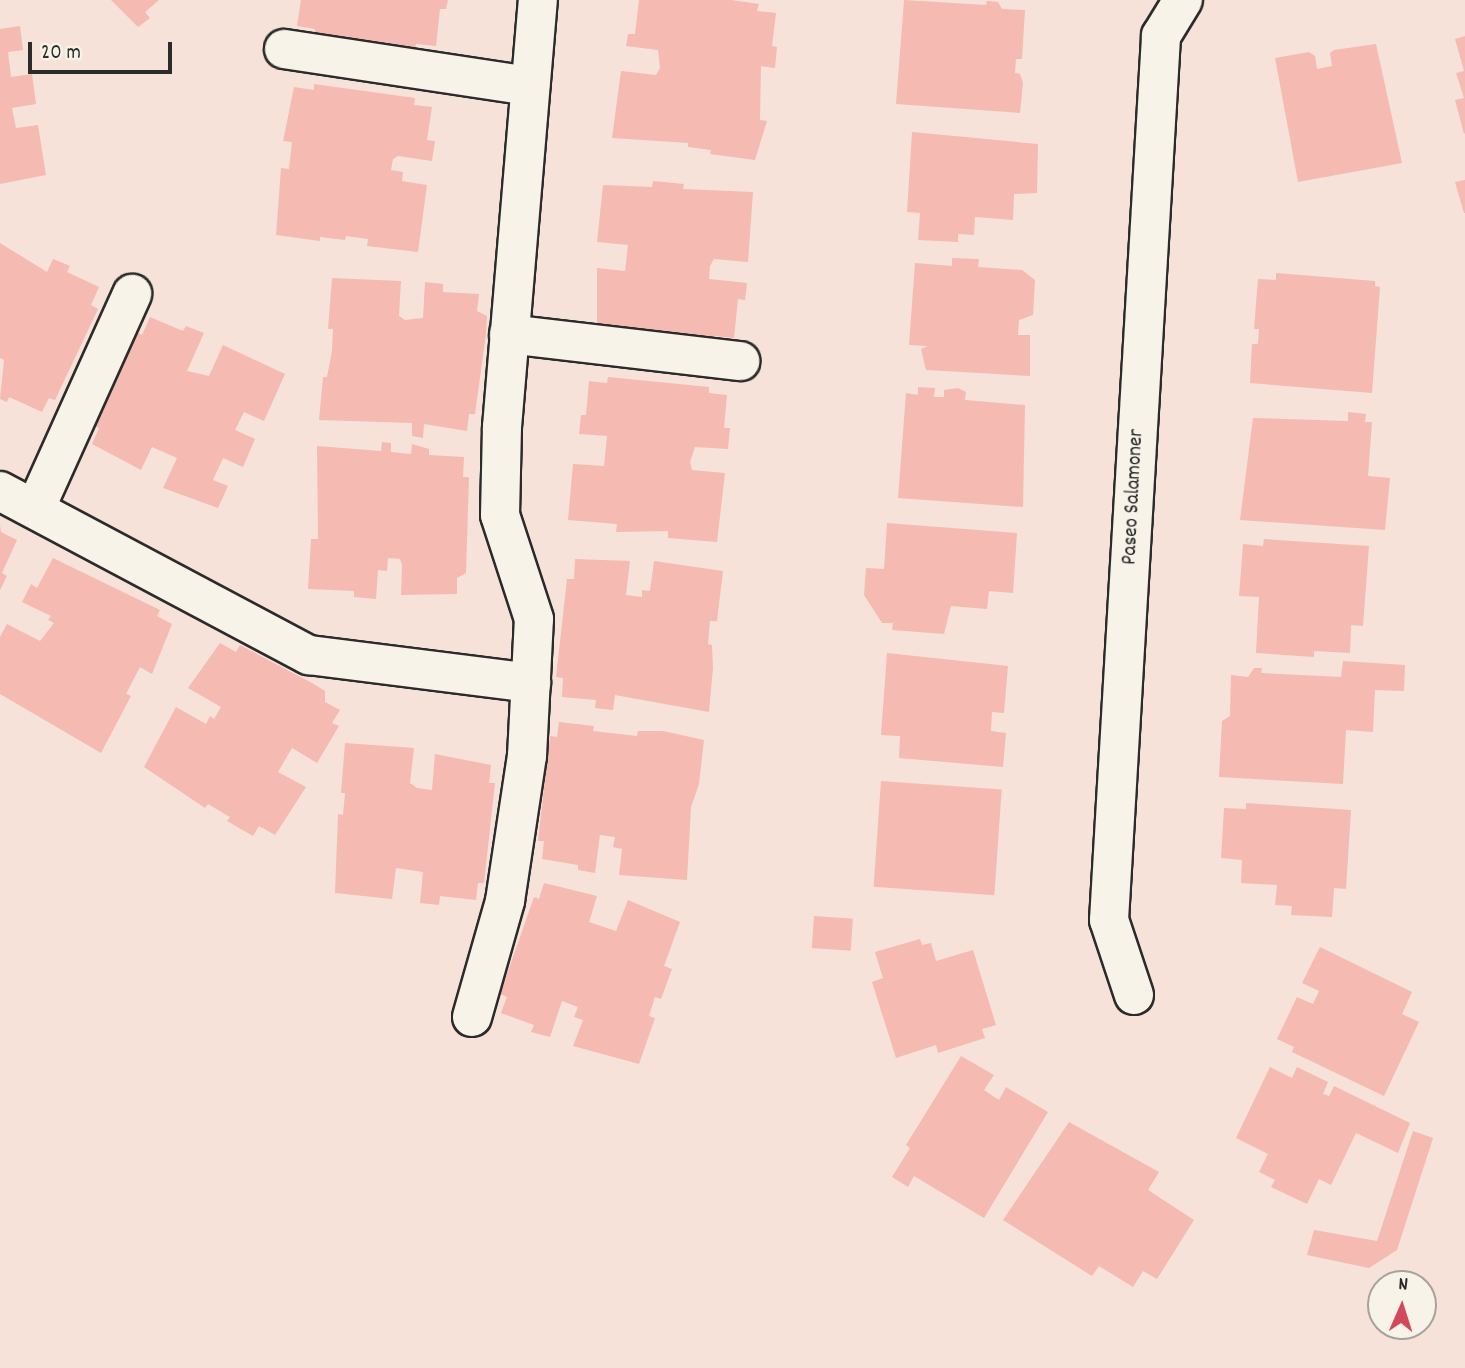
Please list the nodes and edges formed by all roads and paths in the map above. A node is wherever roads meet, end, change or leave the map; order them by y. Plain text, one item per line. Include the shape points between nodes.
1 (538, 0) edge
2 (1183, 0) edge
3 (284, 49) dead end
4 (530, 86) junction
5 (132, 295) dead end
6 (509, 334) junction
7 (740, 361) dead end
8 (0, 491) edge
9 (36, 507) junction
10 (531, 683) junction
11 (1133, 995) dead end
12 (472, 1017) dead end

1 - 4 street
2 - 11 street, Paseo Salamoner via 1161,36 1109,920
3 - 4 street
4 - 6 street
5 - 9 street
6 - 7 street
6 - 10 street via 500,515 534,619
8 - 9 street
9 - 10 street via 309,655
10 - 12 street via 527,756 505,901

